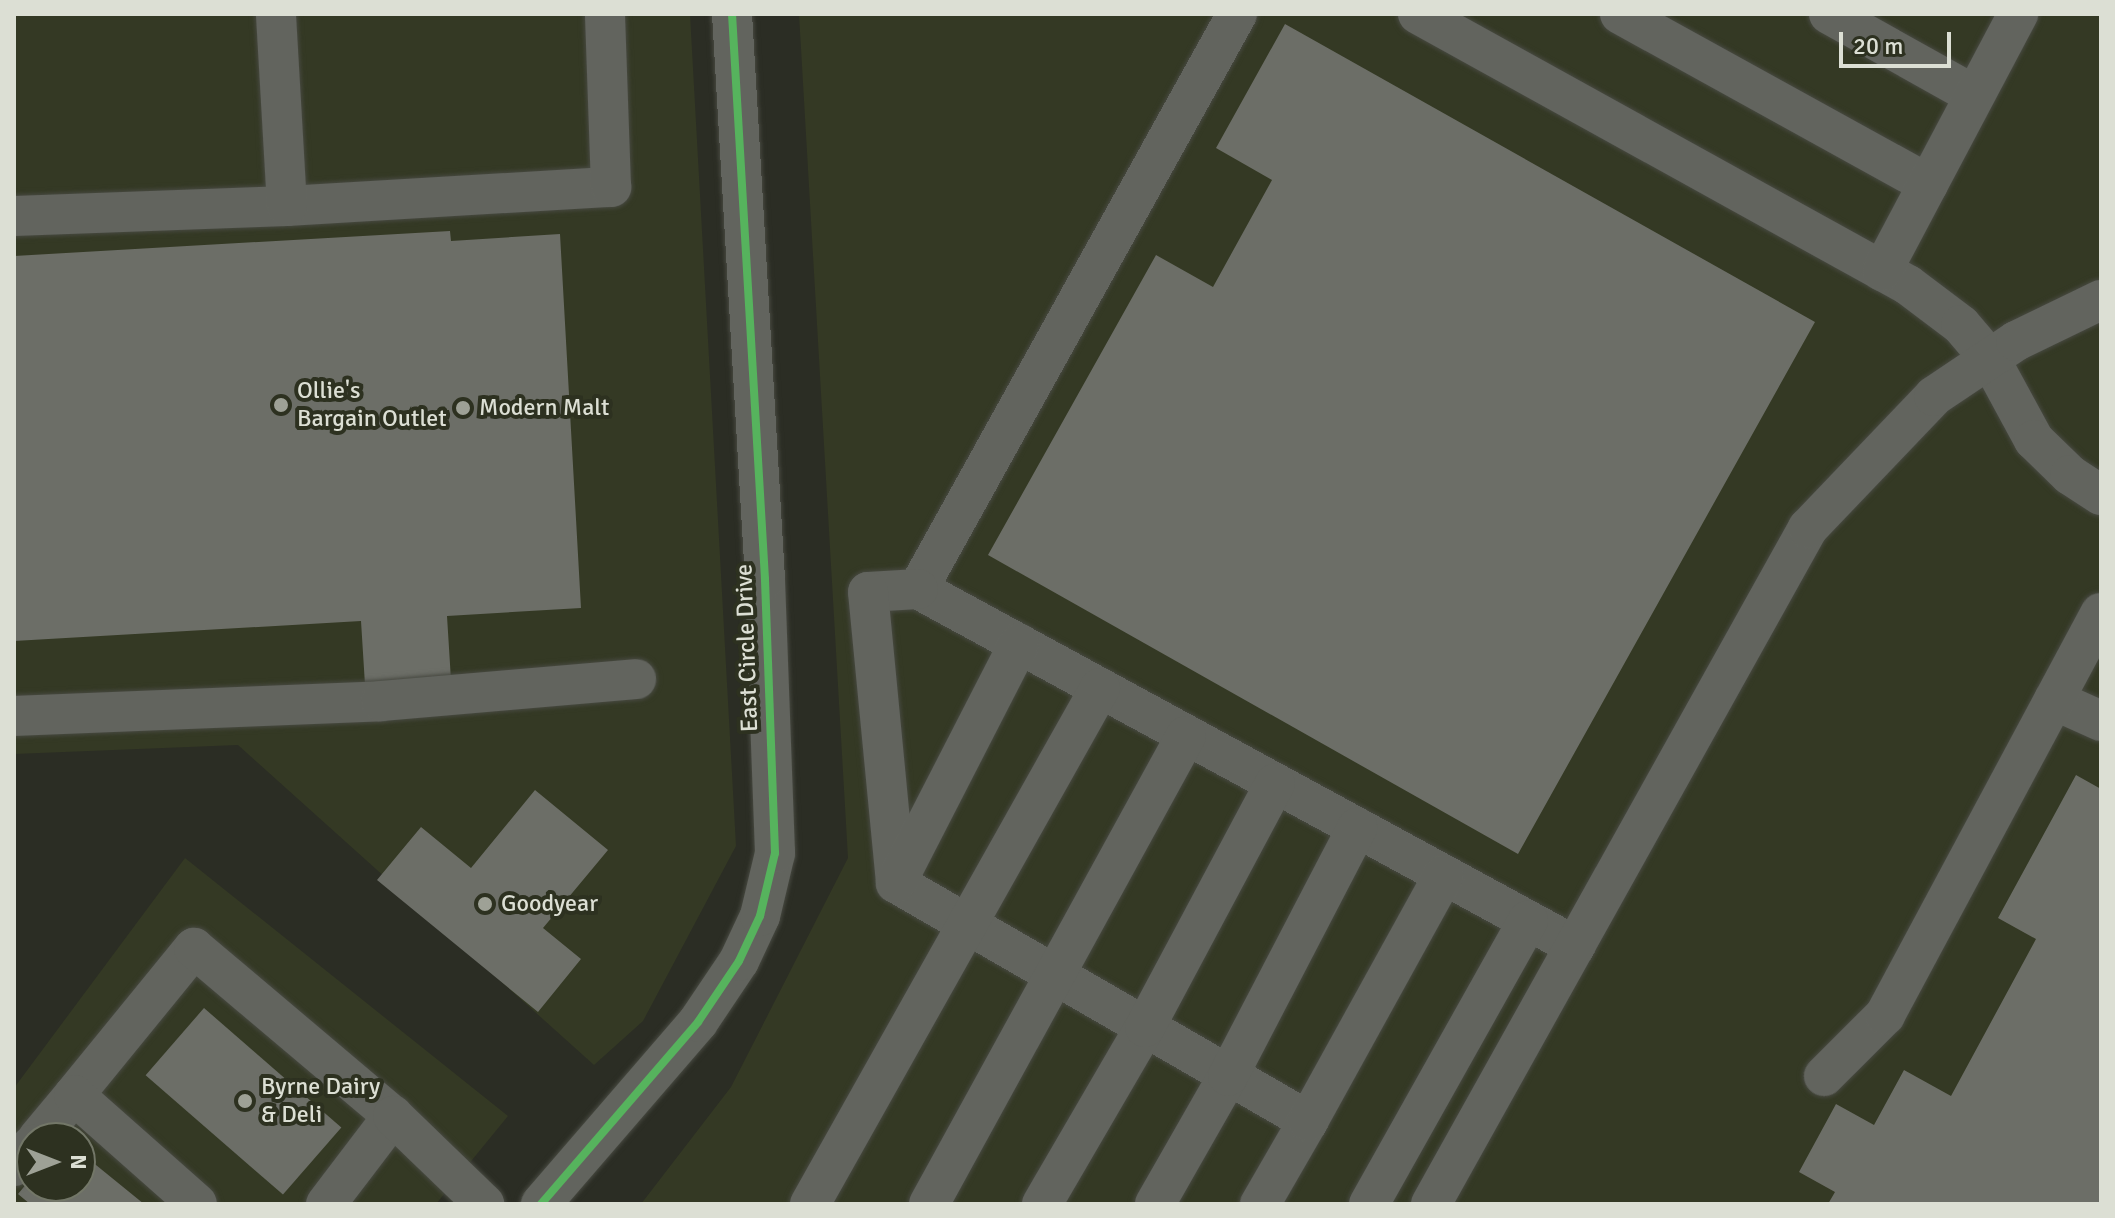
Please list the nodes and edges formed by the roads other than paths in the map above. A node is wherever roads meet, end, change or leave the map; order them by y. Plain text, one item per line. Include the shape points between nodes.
1 (276, 14) edge
2 (605, 14) edge
3 (732, 14) edge
4 (1237, 14) edge
5 (1418, 14) edge
6 (1620, 14) edge
7 (1829, 14) edge
8 (2018, 14) edge
9 (1974, 95) junction
10 (1928, 184) junction
11 (287, 206) junction
12 (14, 216) edge
13 (1882, 271) junction
14 (2101, 300) edge
15 (1990, 359) junction
16 (2101, 495) edge
17 (918, 589) junction
18 (2101, 613) edge
19 (1019, 644) junction
20 (636, 679) dead end
21 (1100, 688) junction
22 (2054, 700) junction
23 (14, 716) edge
24 (2101, 721) edge
25 (1186, 736) junction
26 (1275, 784) junction
27 (1357, 828) junction
28 (1444, 875) junction
29 (896, 883) junction
30 (1528, 921) junction
31 (970, 926) junction
32 (1575, 946) junction
33 (1053, 974) junction
34 (1145, 1027) junction
35 (1228, 1076) junction
36 (1824, 1076) dead end
37 (74, 1095) junction
38 (393, 1116) junction
39 (1308, 1121) junction
40 (51, 1122) edge
41 (197, 1204) edge
42 (326, 1204) edge
43 (484, 1204) edge
44 (541, 1204) edge
45 (810, 1204) edge
46 (929, 1204) edge
47 (1042, 1204) edge
48 (1155, 1204) edge
49 (1260, 1204) edge
50 (1369, 1204) edge
51 (1431, 1204) edge

1 - 11 street
2 - 11 street via 611,187
3 - 44 street, East Circle Drive via 765,579 775,853 760,916 739,961 698,1022
4 - 17 street
5 - 13 street
6 - 10 street
7 - 9 street
8 - 9 street
9 - 10 street
10 - 13 street
11 - 12 street
13 - 15 street via 1961,325
14 - 15 street
15 - 16 street via 2034,440 2070,475
15 - 32 street via 1934,396 1808,528
17 - 19 street
17 - 29 street via 868,592
18 - 22 street
19 - 21 street
19 - 29 street
20 - 23 street via 381,701
21 - 25 street
21 - 31 street
22 - 24 street
22 - 36 street via 1885,1015
25 - 26 street
25 - 33 street
26 - 27 street
26 - 34 street
27 - 28 street
27 - 35 street
28 - 30 street
28 - 39 street
29 - 31 street
30 - 32 street
30 - 50 street
31 - 33 street
31 - 45 street
32 - 51 street
33 - 34 street
33 - 46 street
34 - 35 street
34 - 47 street
35 - 39 street
35 - 48 street
37 - 38 street via 194,948
37 - 40 street
37 - 41 street
38 - 42 street
38 - 43 street
39 - 49 street

